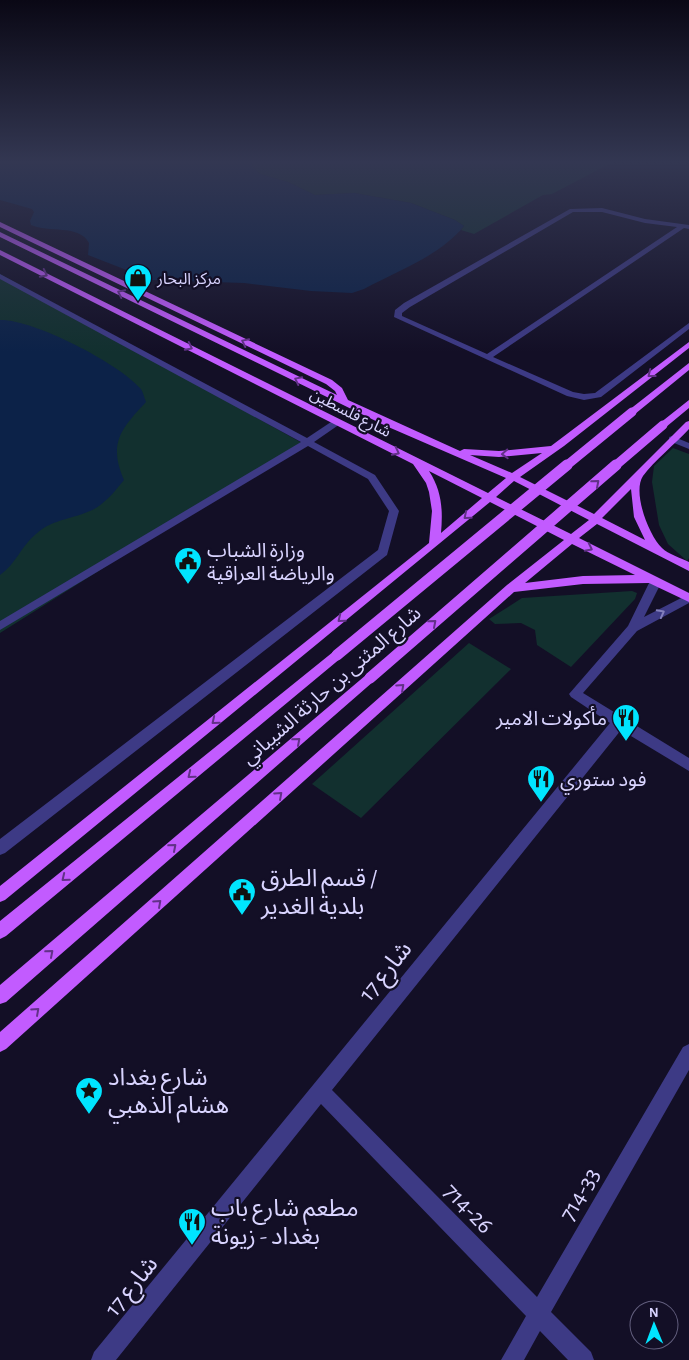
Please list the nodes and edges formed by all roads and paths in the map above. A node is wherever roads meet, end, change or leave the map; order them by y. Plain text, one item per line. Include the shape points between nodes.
1 (3, 225) edge
2 (545, 225) edge
3 (686, 226) edge
4 (0, 234) edge
5 (0, 252) edge
6 (0, 276) edge
7 (144, 304) junction
8 (173, 307) junction
9 (689, 325) edge
10 (689, 344) edge
11 (487, 357) junction
12 (689, 366) edge
13 (344, 402) junction
14 (689, 403) edge
15 (338, 422) junction
16 (389, 424) junction
17 (689, 424) edge
18 (689, 435) edge
19 (367, 437) junction
20 (674, 438) junction
21 (306, 443) junction
22 (439, 446) junction
23 (689, 446) edge
24 (554, 448) junction
25 (414, 461) junction
26 (513, 477) junction
27 (637, 478) junction
28 (488, 497) junction
29 (595, 520) junction
30 (573, 540) junction
31 (434, 544) junction
32 (660, 552) junction
33 (689, 567) edge
34 (654, 580) junction
35 (511, 588) junction
36 (689, 598) edge
37 (0, 626) edge
38 (633, 628) junction
39 (619, 722) junction
40 (689, 765) edge
41 (0, 848) edge
42 (0, 895) edge
43 (0, 931) edge
44 (0, 996) edge
45 (0, 1043) edge
46 (689, 1052) edge
47 (320, 1090) junction
48 (538, 1314) junction
49 (102, 1360) edge
50 (512, 1360) edge
51 (583, 1360) edge

1 - 8 main road
2 - 11 street via 398,312 398,317
3 - 11 street
7 -> 4 main road, شارع فلسطين
5 -> 15 main road, شارع فلسطين
6 - 21 street
7 - 8 main road
13 -> 7 main road, شارع فلسطين
13 -> 8 main road via 339,390 329,382
9 - 11 street via 598,395 570,394
10 -> 24 main road
12 -> 43 main road, شارع المثنى بن حارثة الشيباني, bridge
13 - 16 main road, شارع فلسطين
44 -> 14 main road, شارع المثنى بن حارثة الشيباني, bridge
15 - 19 main road, شارع فلسطين
15 - 21 street
16 - 19 main road via 391,430 386,435
16 - 22 main road, شارع فلسطين
17 - 20 main road
18 - 20 street
19 -> 25 main road, شارع فلسطين
20 - 23 street
20 - 27 main road
21 - 37 street
21 - 41 street via 372,477 394,511 383,552
24 -> 22 main road via 478,454
22 - 26 main road, شارع فلسطين
24 - 26 main road
25 - 28 main road, شارع فلسطين
25 - 31 main road via 432,485 436,500
26 - 28 main road
26 - 29 main road, شارع فلسطين
27 - 29 main road
27 - 32 main road via 636,511
28 - 30 main road, شارع فلسطين
28 -> 31 main road
29 - 30 main road
29 - 32 main road, شارع فلسطين
30 -> 34 main road, شارع فلسطين
30 - 35 main road
31 -> 42 main road
32 - 33 main road, شارع فلسطين
34 - 35 main road via 583,580
34 - 36 main road, شارع فلسطين
34 - 38 street
45 -> 35 main road
38 -> 36 street
38 - 39 street via 575,694
39 - 40 street
39 - 47 street, شارع 17
46 - 48 street, 714-33
47 - 48 street, 714-26
47 - 49 street, شارع 17
48 - 50 street, 714-33
48 - 51 street, 714-26

